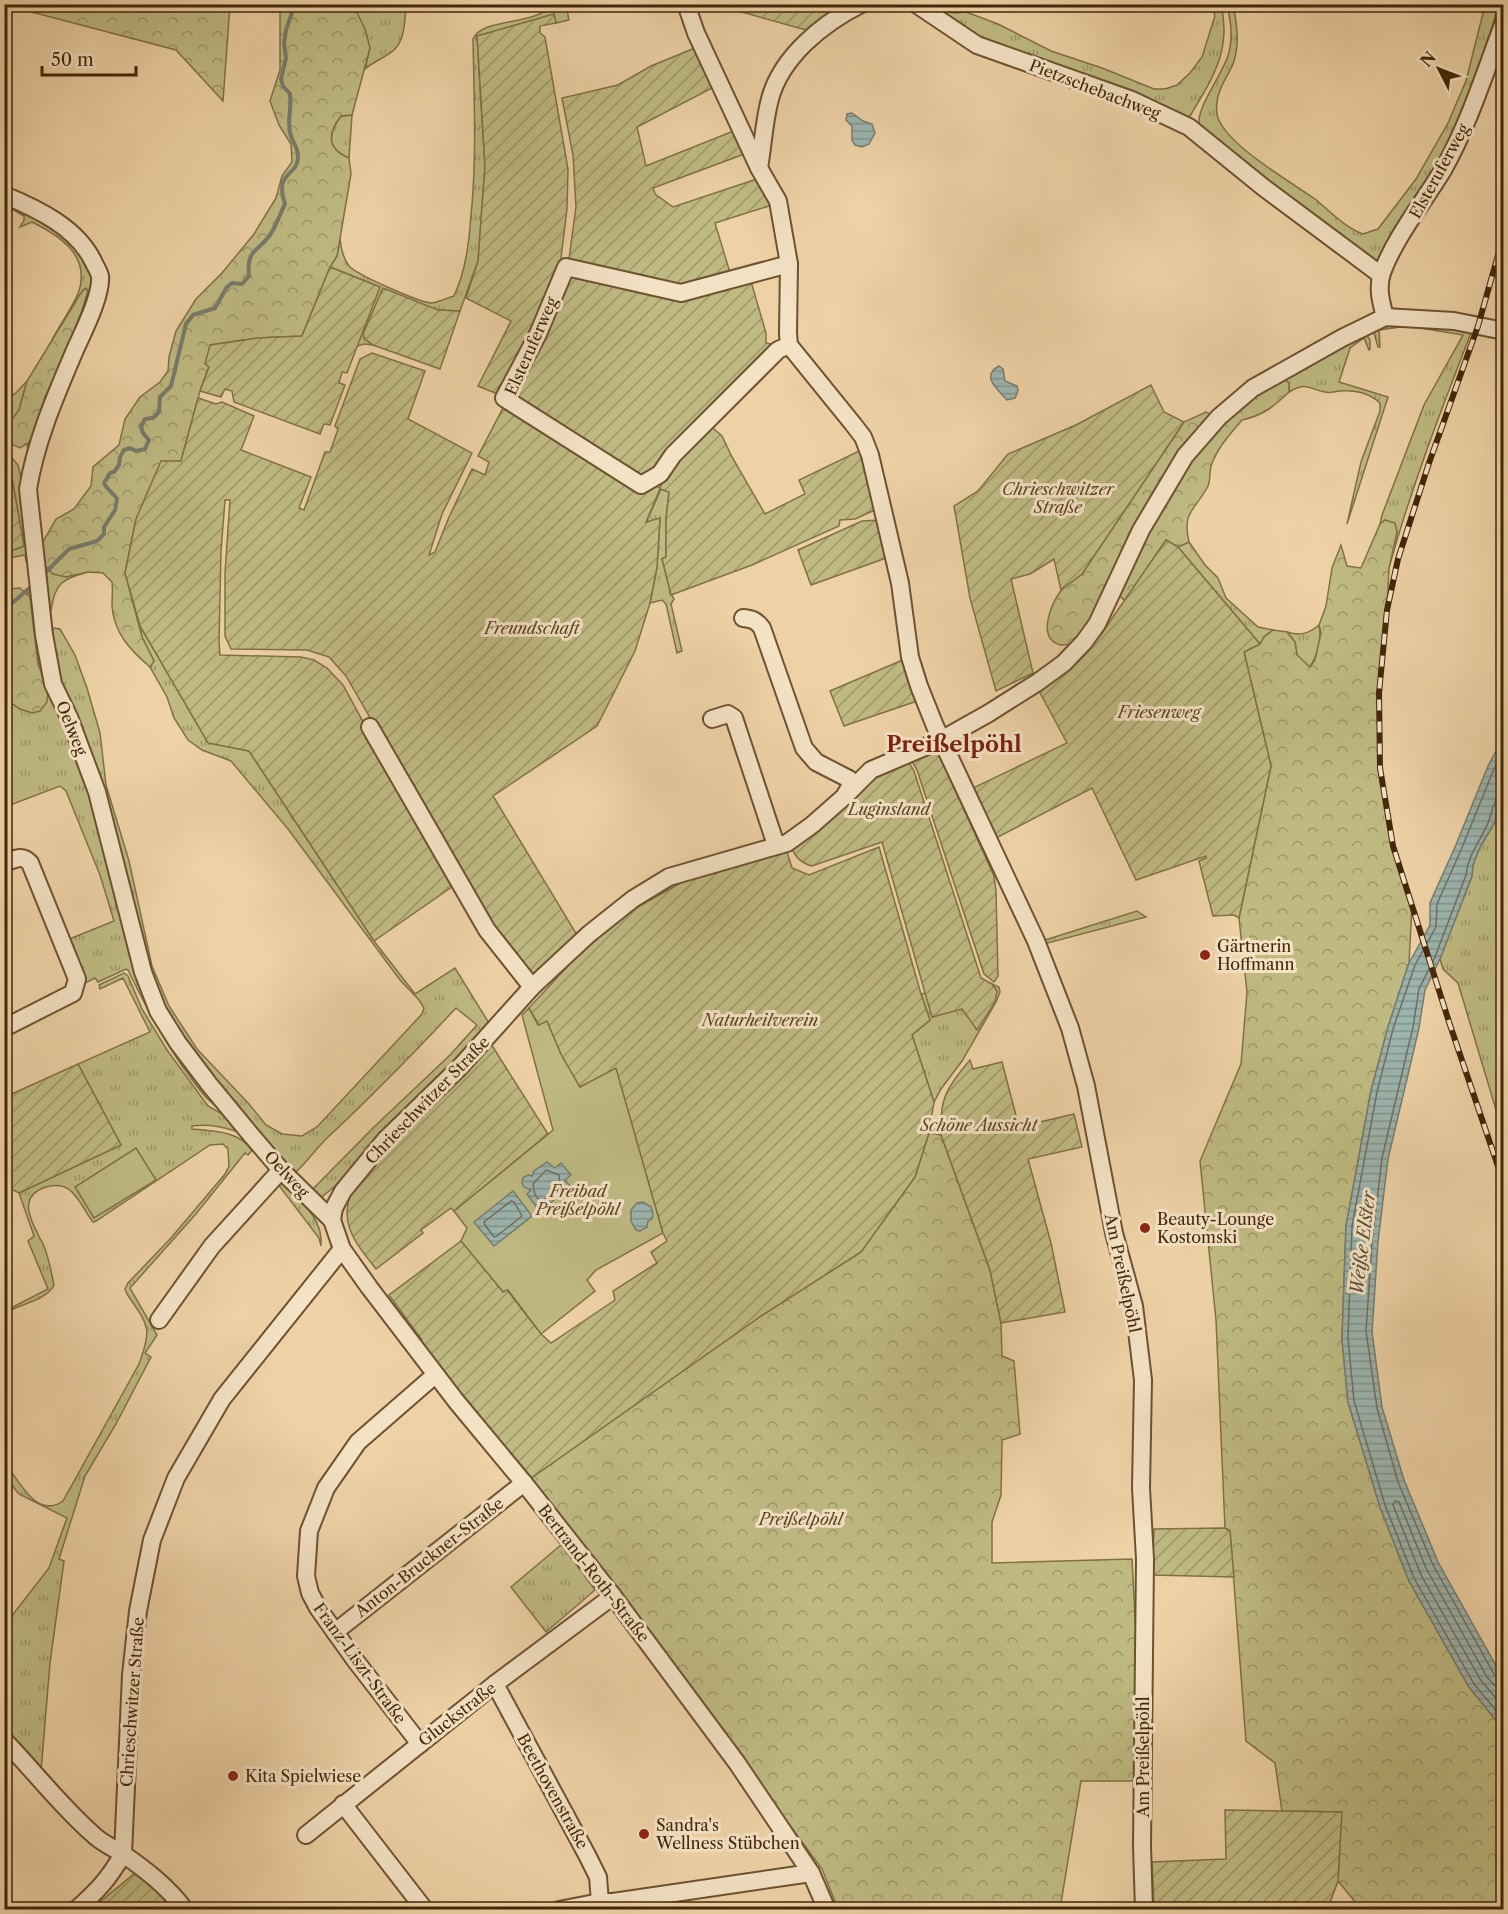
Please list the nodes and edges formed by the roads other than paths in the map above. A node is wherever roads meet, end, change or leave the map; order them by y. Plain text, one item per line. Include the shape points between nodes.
1 (686, 4) edge
2 (861, 4) edge
3 (916, 4) edge
4 (1503, 22) edge
5 (759, 168) junction
6 (4, 195) edge
7 (789, 264) junction
8 (1381, 275) junction
9 (1385, 317) junction
10 (1503, 332) edge
11 (789, 345) junction
12 (743, 618) dead end
13 (712, 719) dead end
14 (370, 727) dead end
15 (941, 740) junction
16 (845, 796) junction
17 (776, 845) junction
18 (4, 862) edge
19 (532, 987) junction
20 (4, 1028) edge
21 (281, 1170) junction
22 (332, 1220) junction
23 (342, 1249) junction
24 (159, 1320) dead end
25 (435, 1375) junction
26 (524, 1484) junction
27 (613, 1596) junction
28 (334, 1632) junction
29 (495, 1684) junction
30 (4, 1740) edge
31 (420, 1744) junction
32 (344, 1804) junction
33 (306, 1835) dead end
34 (123, 1854) junction
35 (811, 1873) junction
36 (600, 1902) junction
37 (76, 1910) edge
38 (184, 1910) edge
39 (425, 1910) edge
40 (559, 1910) edge
41 (827, 1910) edge
42 (1144, 1910) edge

1 - 5 street
2 - 5 street via 804,44 779,75 769,100
3 - 8 street, Pietzschebachweg via 977,45 1132,100 1189,127
4 - 8 street, Elsteruferweg via 1464,129
5 - 7 street via 778,201
6 - 21 street, Oelweg via 59,223 77,238 100,275 95,300 43,427 28,489 53,684 97,792 143,972 158,1011 209,1084
7 - 11 street
7 - 11 street, Elsteruferweg via 681,293 566,267 538,334 504,399 641,485 660,474 673,455 778,350
8 - 9 street, Elsteruferweg via 1379,294
9 - 10 street, Chrieschwitzer Straße via 1454,321
9 - 15 street, Chrieschwitzer Straße via 1253,388 1219,417 1185,456 1141,530 1097,624 1084,642 1038,682
11 - 15 street via 853,424 870,455 900,583 910,657
12 - 16 street via 758,622 762,628 804,748 816,762 849,779
13 - 17 street via 728,714 734,718
14 - 19 street via 487,930
15 - 16 street, Chrieschwitzer Straße via 871,770
15 - 42 street, Am Preißelpöhl via 1036,941 1070,1029 1086,1086 1114,1233 1134,1306 1143,1380
16 - 17 street, Chrieschwitzer Straße via 804,831 787,843
17 - 19 street, Chrieschwitzer Straße via 669,877 589,934
18 - 20 street via 20,857 30,863 77,979 73,993
19 - 22 street, Chrieschwitzer Straße via 460,1067 385,1140 344,1191
21 - 22 street, Oelweg
21 - 24 street via 212,1246
22 - 23 street, Oelweg
23 - 25 street, Bertrand-Roth-Straße
23 - 34 street, Chrieschwitzer Straße via 222,1399 176,1478 152,1540 131,1675
25 - 26 street, Bertrand-Roth-Straße
25 - 28 street, Franz-Liszt-Straße via 358,1442 326,1488 309,1532 306,1576 310,1593
26 - 27 street, Bertrand-Roth-Straße
26 - 28 street, Anton-Bruckner-Straße
27 - 29 street, Gluckstraße
27 - 35 street, Bertrand-Roth-Straße via 737,1763
28 - 31 street, Franz-Liszt-Straße
29 - 31 street, Gluckstraße
29 - 36 street, Beethovenstraße via 598,1877
30 - 34 street via 54,1797 95,1836
31 - 32 street, Gluckstraße
32 - 33 street, Gluckstraße
32 - 39 street
34 - 37 street, Chrieschwitzer Straße via 110,1876
34 - 38 street via 172,1893
35 - 36 street
35 - 41 street, Bertrand-Roth-Straße
36 - 40 street

